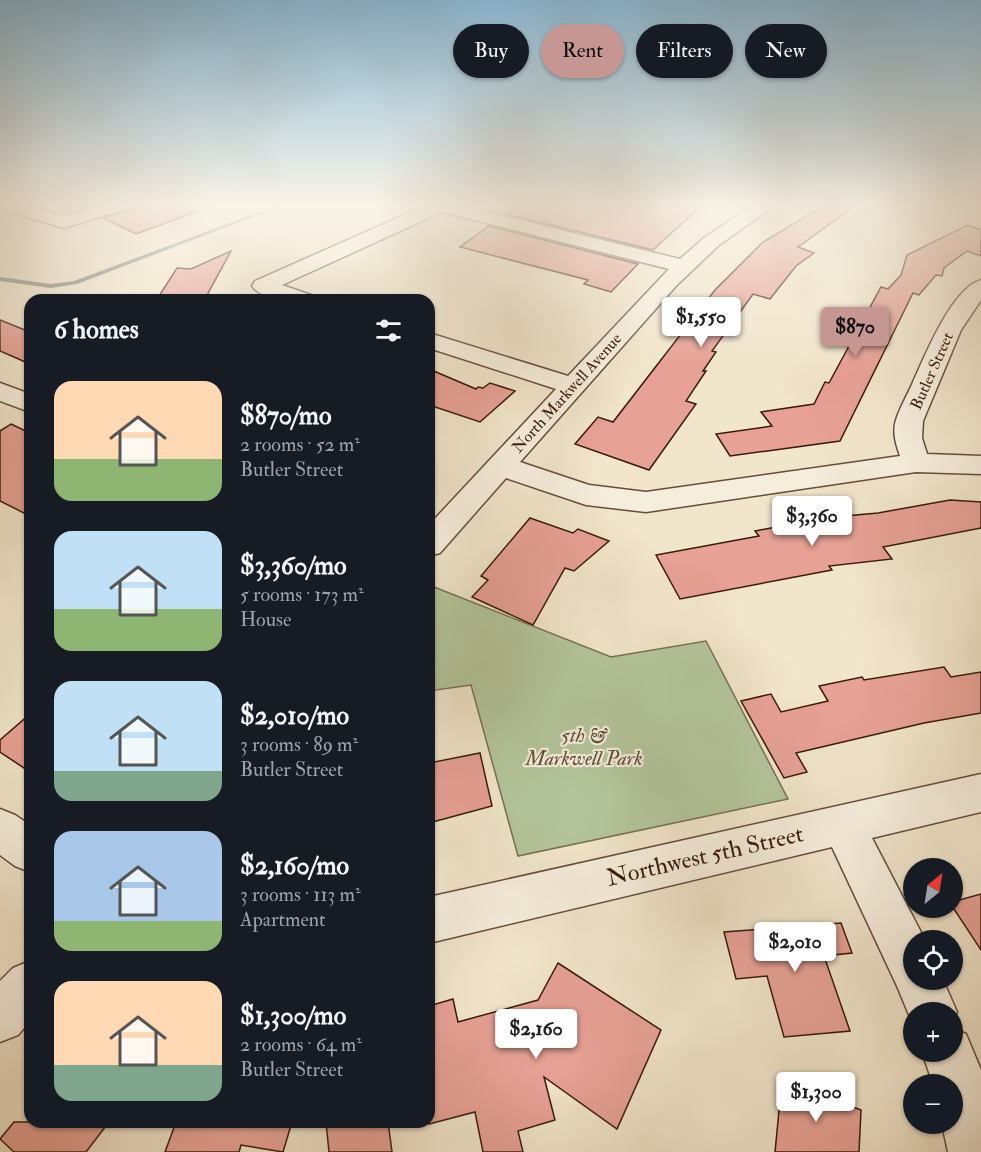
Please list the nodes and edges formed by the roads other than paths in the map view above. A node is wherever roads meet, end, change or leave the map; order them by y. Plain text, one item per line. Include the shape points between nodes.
1 (325, 258) edge
2 (650, 258) edge
3 (693, 258) edge
4 (684, 266) junction
5 (981, 287) edge
6 (286, 294) edge
7 (435, 342) edge
8 (574, 386) junction
9 (0, 391) edge
10 (24, 401) edge
11 (916, 463) junction
12 (981, 465) edge
13 (501, 466) junction
14 (435, 538) edge
15 (981, 793) edge
16 (843, 824) junction
17 (0, 829) edge
18 (24, 847) edge
19 (435, 919) edge
20 (903, 947) edge
21 (24, 991) edge
22 (0, 1017) edge
23 (952, 1062) edge
24 (975, 1152) edge

1 - 6 street via 263,286
2 - 4 street
3 - 4 street, North Markwell Avenue
4 - 8 street, North Markwell Avenue
5 - 11 street, Butler Street via 949,330 909,421 908,438
7 - 8 street
8 - 13 street, North Markwell Avenue
9 - 10 street
11 - 12 street
11 - 13 street via 646,502 586,495
13 - 14 street, North Markwell Avenue
15 - 16 street, Northwest 5th Street
16 - 19 street, Northwest 5th Street
16 - 20 street
17 - 18 street
21 - 22 street
23 - 24 street

